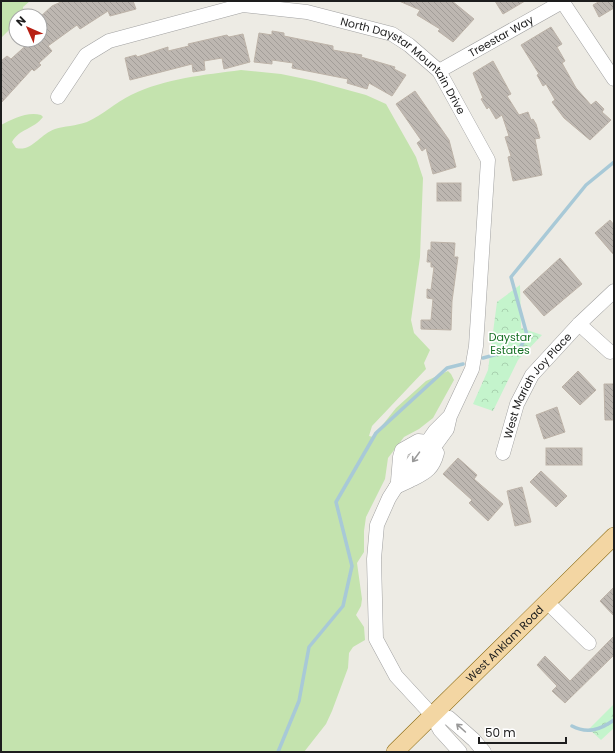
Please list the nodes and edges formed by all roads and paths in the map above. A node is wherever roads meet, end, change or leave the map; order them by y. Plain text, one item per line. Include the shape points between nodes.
1 (562, 1) edge
2 (307, 7) edge
3 (439, 71) junction
4 (612, 75) edge
5 (58, 97) dead end
6 (614, 292) edge
7 (580, 324) junction
8 (610, 352) dead end
9 (430, 444) junction
10 (503, 453) dead end
11 (401, 483) junction
12 (614, 536) edge
13 (548, 603) junction
14 (589, 643) dead end
15 (432, 715) junction
16 (395, 752) edge
17 (460, 752) edge
18 (484, 752) edge

1 - 3 street, Treestar Way
1 - 4 street
2 - 3 street, North Daystar Mountain Drive via 392,34
2 - 5 street, North Daystar Mountain Drive via 243,5 109,41 86,55
3 - 9 street, North Daystar Mountain Drive via 488,160 476,346 472,369 450,416
6 - 7 street, West Mariah Joy Place
7 - 8 street, West Mariah Joy Place
7 - 10 street, West Mariah Joy Place via 540,365 525,387 517,404
9 - 11 street, North Daystar Mountain Drive
9 - 11 street via 437,453 434,465 426,473
11 - 15 street, North Daystar Mountain Drive via 389,498 377,525 374,558 376,639 396,676
12 - 13 main road, West Anklam Road
13 - 14 street
13 - 15 main road, West Anklam Road
15 - 16 main road, West Anklam Road
15 - 17 street, North Daystar Mountain Drive via 440,730
18 -> 15 street via 449,718

